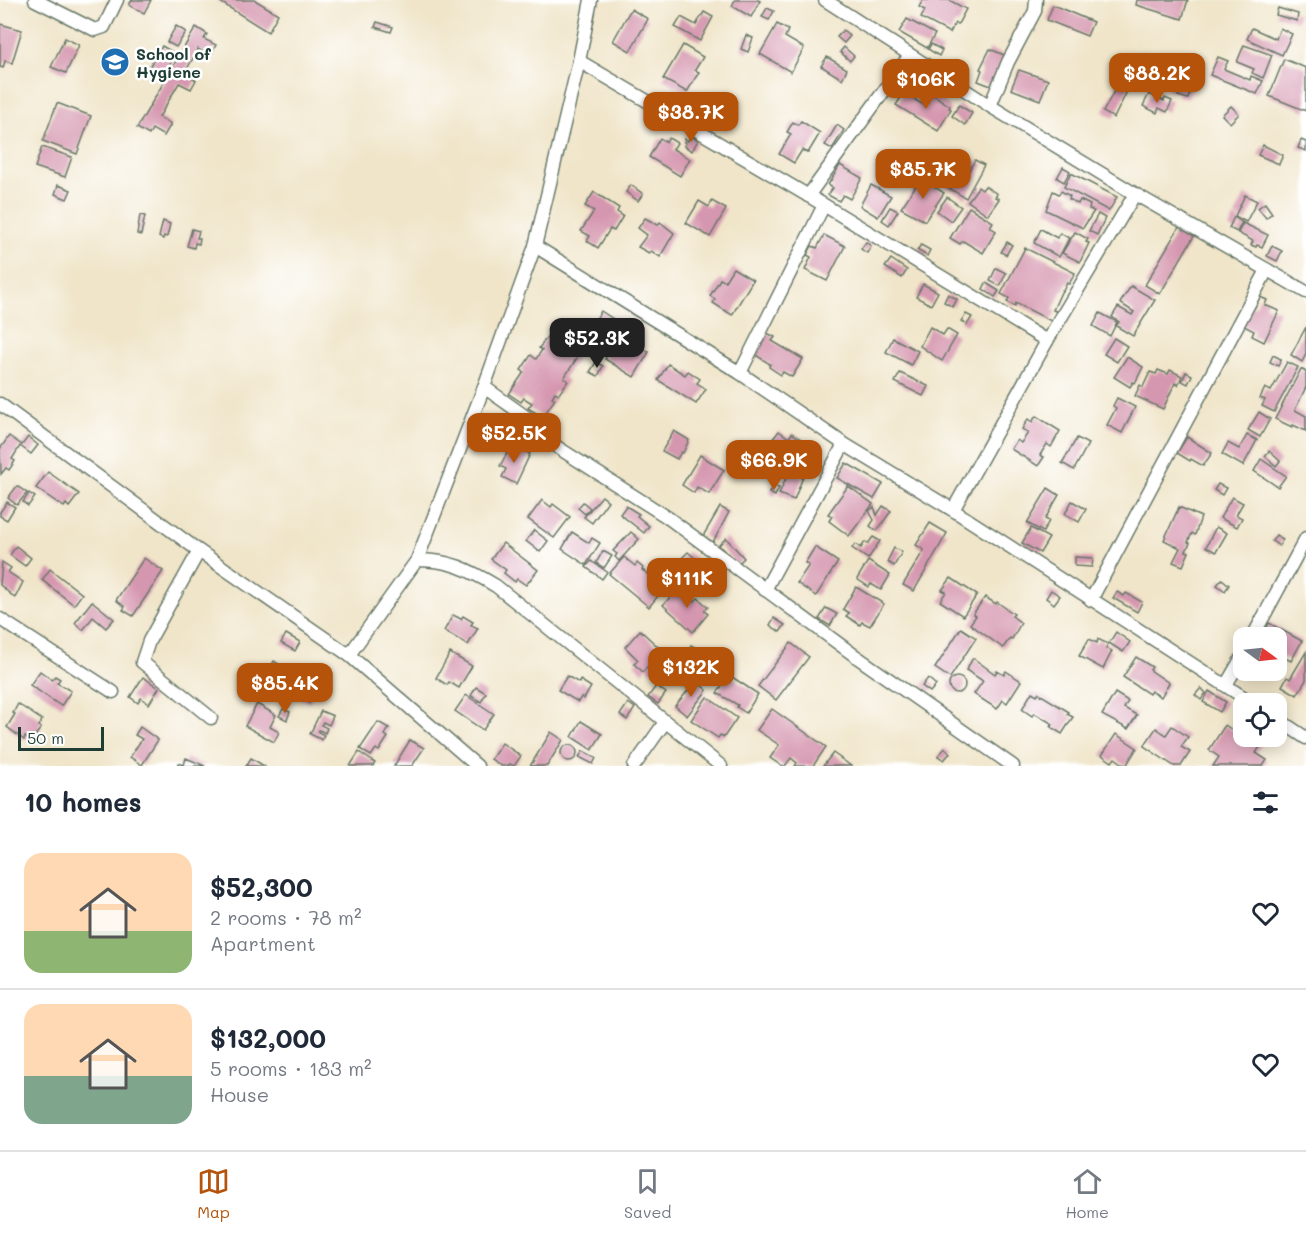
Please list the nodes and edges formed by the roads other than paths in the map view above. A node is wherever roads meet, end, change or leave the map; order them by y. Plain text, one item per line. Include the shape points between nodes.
1 (35, 0) edge
2 (117, 0) edge
3 (591, 0) edge
4 (825, 0) edge
5 (1036, 0) edge
6 (910, 55) junction
7 (579, 61) junction
8 (990, 106) junction
9 (1135, 194) junction
10 (808, 196) junction
11 (824, 205) junction
12 (535, 246) junction
13 (1268, 270) junction
14 (1306, 292) edge
15 (1047, 342) junction
16 (740, 373) junction
17 (484, 387) junction
18 (0, 404) edge
19 (844, 444) junction
20 (953, 510) junction
21 (1306, 538) edge
22 (199, 551) junction
23 (417, 560) junction
24 (765, 590) junction
25 (1091, 600) junction
26 (0, 619) edge
27 (1258, 627) edge
28 (349, 655) junction
29 (1233, 673) edge
30 (1226, 685) junction
31 (113, 692) dead end
32 (1238, 693) edge
33 (211, 718) dead end
34 (666, 722) junction
35 (1287, 725) edge
36 (1306, 738) edge
37 (477, 766) edge
38 (633, 766) edge
39 (721, 766) edge
40 (1013, 766) edge

1 - 2 street via 95,30 104,27
3 - 7 street
4 - 6 street
5 - 8 street via 1035,11
6 - 8 street
6 - 10 street
7 - 10 street
7 - 12 street
8 - 9 street
9 - 13 street
9 - 15 street
10 - 11 street
11 - 15 street
11 - 16 street
12 - 16 street
12 - 17 street
13 - 14 street
13 - 25 street
15 - 20 street
16 - 19 street
17 - 23 street
17 - 24 street via 529,419 557,447 667,517
18 - 22 street
19 - 20 street
19 - 24 street
20 - 25 street
21 - 27 street
22 - 28 street
22 - 33 street via 148,642 142,662
23 - 28 street
23 - 34 street via 439,560 496,586
24 - 40 street
25 - 30 street
26 - 31 street
28 - 37 street
29 - 30 street
30 - 32 street
34 - 38 street
34 - 39 street
35 - 36 street

